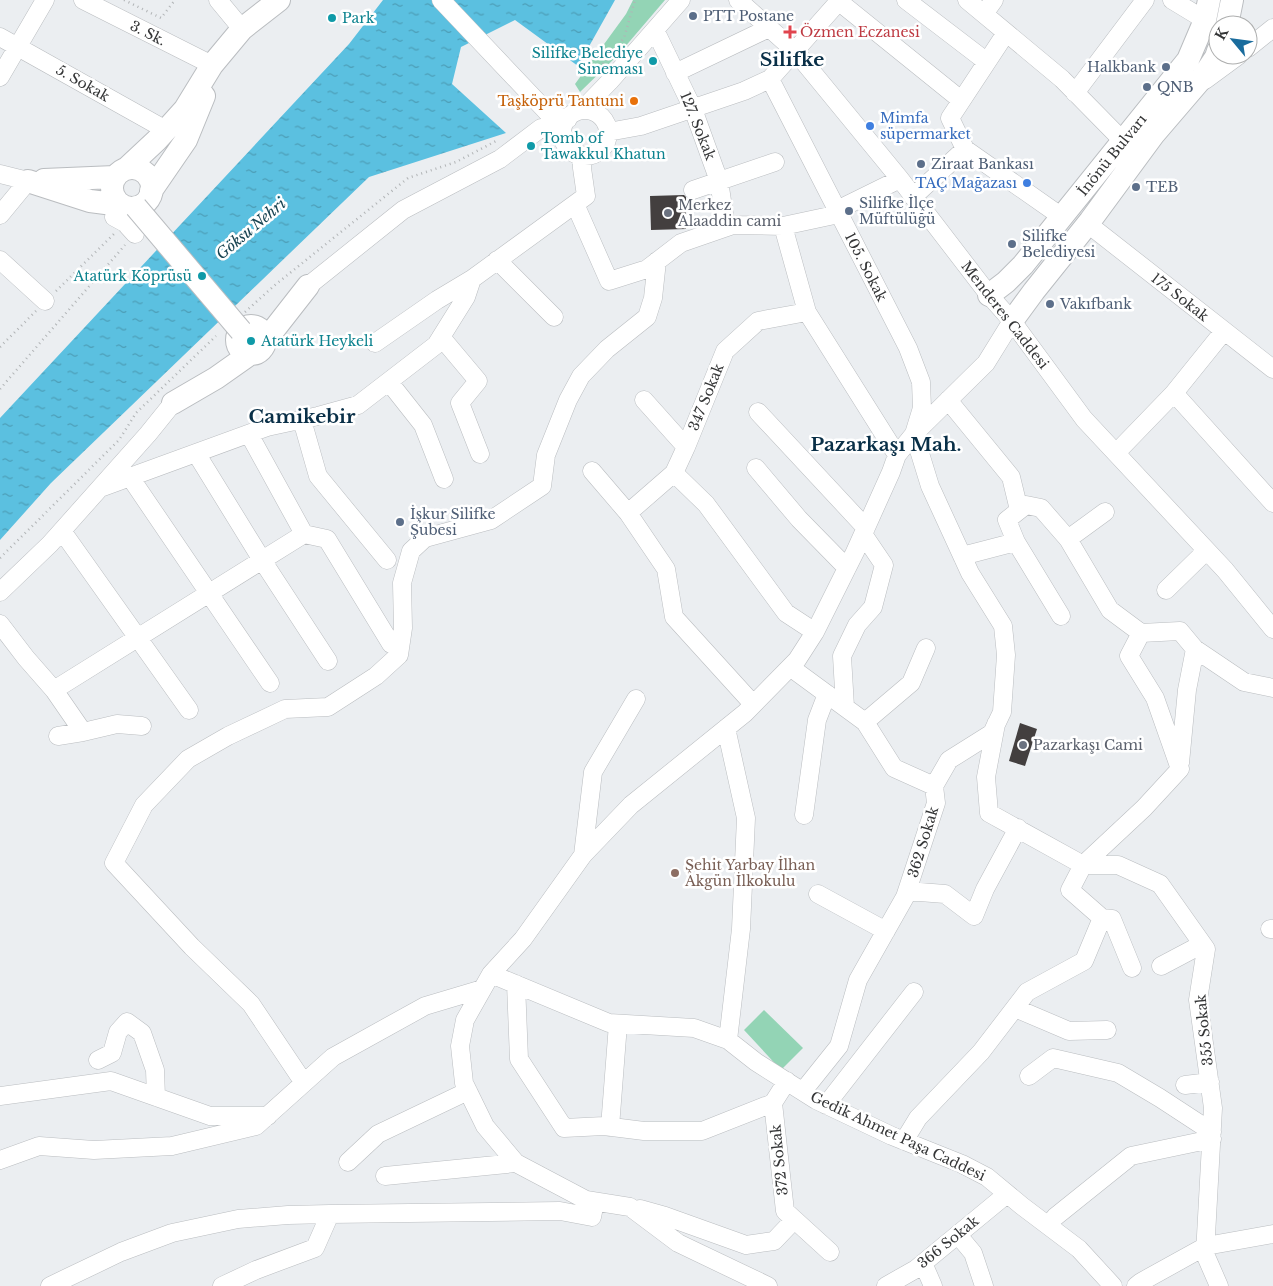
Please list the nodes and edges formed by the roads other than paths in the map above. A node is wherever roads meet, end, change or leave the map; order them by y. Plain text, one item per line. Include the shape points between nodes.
1 (46, 0) edge
2 (83, 0) edge
3 (218, 0) edge
4 (441, 0) edge
5 (681, 0) edge
6 (738, 0) edge
7 (839, 0) edge
8 (906, 0) edge
9 (967, 0) edge
10 (1145, 0) edge
11 (1172, 0) edge
12 (1232, 0) edge
13 (275, 3) edge
14 (989, 7) edge
15 (1207, 10) edge
16 (1229, 15) edge
17 (769, 28) junction
18 (1273, 28) edge
19 (242, 29) junction
20 (655, 30) junction
21 (1006, 33) junction
22 (0, 37) edge
23 (1258, 40) edge
24 (18, 46) junction
25 (795, 51) junction
26 (987, 62) junction
27 (212, 65) junction
28 (1211, 65) edge
29 (1225, 65) edge
30 (675, 73) junction
31 (0, 78) edge
32 (770, 80) junction
33 (1190, 91) junction
34 (1075, 93) junction
35 (962, 100) junction
36 (693, 108) junction
37 (571, 121) junction
38 (166, 130) junction
39 (608, 132) junction
40 (1123, 141) junction
41 (965, 149) junction
42 (582, 155) junction
43 (776, 162) dead end
44 (121, 173) junction
45 (0, 174) edge
46 (900, 179) junction
47 (719, 180) junction
48 (28, 181) junction
49 (693, 190) dead end
50 (913, 197) junction
51 (575, 204) junction
52 (131, 205) junction
53 (838, 212) junction
54 (0, 215) edge
55 (1062, 217) junction
56 (1088, 224) junction
57 (783, 226) junction
58 (726, 227) junction
59 (135, 234) road end
60 (0, 260) edge
61 (497, 260) junction
62 (657, 262) junction
63 (472, 278) junction
64 (308, 286) joint
65 (990, 295) junction
66 (45, 301) road end
67 (806, 312) junction
68 (554, 317) dead end
69 (1012, 321) junction
70 (1224, 331) junction
71 (441, 337) junction
72 (249, 339) junction
73 (375, 343) dead end
74 (1273, 369) edge
75 (389, 382) junction
76 (1174, 393) junction
77 (644, 400) dead end
78 (948, 400) junction
79 (174, 403) joint
80 (758, 412) dead end
81 (302, 420) junction
82 (249, 434) junction
83 (914, 434) junction
84 (686, 447) junction
85 (196, 453) junction
86 (480, 454) dead end
87 (1116, 454) junction
88 (897, 455) junction
89 (756, 468) dead end
90 (592, 471) dead end
91 (674, 473) junction
92 (130, 477) junction
93 (444, 479) dead end
94 (100, 488) junction
95 (1273, 503) edge
96 (1019, 510) junction
97 (1104, 512) dead end
98 (628, 513) junction
99 (62, 531) junction
100 (864, 531) junction
101 (304, 534) junction
102 (1068, 539) junction
103 (1016, 542) junction
104 (1206, 551) junction
105 (962, 556) junction
106 (262, 560) junction
107 (387, 560) dead end
108 (847, 568) junction
109 (1166, 590) dead end
110 (0, 592) edge
111 (209, 593) junction
112 (1061, 616) dead end
113 (0, 624) edge
114 (1273, 629) edge
115 (815, 632) junction
116 (1141, 633) junction
117 (138, 637) junction
118 (391, 644) dead end
119 (926, 648) dead end
120 (1195, 649) junction
121 (328, 661) dead end
122 (790, 667) junction
123 (270, 683) dead end
124 (1273, 688) edge
125 (54, 690) junction
126 (827, 694) junction
127 (636, 699) dead end
128 (753, 704) junction
129 (845, 707) junction
130 (189, 710) dead end
131 (865, 722) junction
132 (996, 724) junction
133 (142, 726) dead end
134 (726, 728) junction
135 (83, 732) junction
136 (58, 736) dead end
137 (1180, 769) junction
138 (934, 786) junction
139 (804, 815) dead end
140 (1018, 828) junction
141 (583, 855) junction
142 (1083, 865) junction
143 (907, 891) junction
144 (818, 894) dead end
145 (1102, 918) junction
146 (886, 931) junction
147 (1206, 949) junction
148 (1162, 966) dead end
149 (1132, 968) dead end
150 (491, 974) junction
151 (516, 984) junction
152 (482, 989) junction
153 (914, 992) dead end
154 (1015, 1008) junction
155 (618, 1024) junction
156 (1107, 1030) dead end
157 (728, 1040) junction
158 (98, 1060) dead end
159 (1029, 1076) dead end
160 (787, 1081) junction
161 (304, 1082) junction
162 (1210, 1082) junction
163 (1185, 1085) dead end
164 (468, 1091) junction
165 (803, 1091) junction
166 (0, 1096) edge
167 (156, 1097) junction
168 (773, 1103) junction
169 (826, 1105) junction
170 (268, 1116) junction
171 (610, 1127) junction
172 (1212, 1136) junction
173 (904, 1141) junction
174 (0, 1160) edge
175 (348, 1162) dead end
176 (516, 1163) junction
177 (385, 1176) dead end
178 (1007, 1194) junction
179 (586, 1200) junction
180 (630, 1206) junction
181 (330, 1214) junction
182 (1055, 1217) dead end
183 (794, 1220) junction
184 (958, 1234) junction
185 (1273, 1234) edge
186 (1206, 1246) junction
187 (830, 1252) dead end
188 (923, 1263) junction
189 (50, 1286) edge
190 (222, 1286) edge
191 (768, 1286) edge
192 (886, 1286) edge
193 (933, 1286) edge
194 (984, 1286) edge
195 (1113, 1286) edge
196 (1136, 1286) edge
197 (1219, 1286) edge

1 - 24 street
2 - 27 street, 3. Sk.
3 - 19 street
4 - 37 street via 548,113
5 - 20 street
6 - 17 street, Menderes Caddesi
7 - 25 street
7 - 35 street
8 - 26 street
9 - 14 street
10 - 34 street
11 - 15 street
12 - 16 main road
13 - 19 main road
14 - 21 street
15 - 40 main road, İnönü Bulvarı via 1188,60
17 - 25 street, Menderes Caddesi
17 - 30 street
18 - 23 street
19 - 27 main road
20 - 30 street, 127. Sokak
20 - 37 street
21 - 26 street
21 - 34 street
22 - 24 street, 5. Sokak
24 - 31 street
24 - 38 street, 5. Sokak
25 - 32 street
25 - 46 street, Menderes Caddesi
26 - 35 street
27 - 38 main road via 185,109
27 - 52 main road via 206,92 186,140
28 - 33 main road, İnönü Bulvarı
29 - 33 street
30 - 36 street, 127. Sokak
32 - 36 street
32 - 53 street, 105. Sokak
33 - 56 main road, İnönü Bulvarı
34 - 40 street
35 - 41 street via 950,118
36 - 39 street via 641,126
36 - 47 street, 127. Sokak
37 - 39 street via 590,111 597,113 603,118
37 - 42 street via 563,138 571,151
37 - 64 street via 541,128 500,159 404,210
38 - 44 main road
39 - 42 street via 599,152
40 - 55 main road, İnönü Bulvarı
41 - 50 street
41 - 55 street
42 - 51 street via 586,196
43 - 47 street
44 - 48 main road
44 - 52 main road via 112,185 112,192 116,200
44 - 52 main road via 135,168 148,176 151,183
45 - 48 street
46 - 50 street, Menderes Caddesi
46 - 53 street
47 - 49 street
47 - 58 street, 127. Sokak
48 - 52 main road via 90,201
48 - 54 street
50 - 65 street, Menderes Caddesi
51 - 61 street
51 - 62 street via 609,281 647,269
52 - 59 street via 125,223
52 - 72 main road, bridge
53 - 57 street
53 - 83 street, 105. Sokak via 908,348 921,382 922,408
55 - 65 main road, İnönü Bulvarı via 1023,265
56 - 69 main road, İnönü Bulvarı
56 - 70 street, 175 Sokak
57 - 58 street
57 - 67 street
58 - 62 street via 681,243
60 - 66 street
61 - 63 street
61 - 68 street
62 - 161 street via 647,317 581,376 546,455 542,486 491,520 425,538 411,551 402,583 399,654 376,676 328,707 284,709 188,759 144,805 114,863 192,947 251,1004
63 - 71 street via 466,297
63 - 73 street
64 - 72 main road
65 - 69 street, Menderes Caddesi
67 - 84 street, 347 Sokak via 758,320 725,351
67 - 88 street
69 - 78 street via 986,363
69 - 87 street, Menderes Caddesi via 1084,419
70 - 74 street, 175 Sokak
70 - 76 street
71 - 75 street via 436,345
71 - 86 street via 478,381 460,402
72 - 79 main road via 216,378
75 - 81 street via 358,405
75 - 93 street via 423,425
76 - 87 street
76 - 95 street
77 - 84 street
78 - 83 street
78 - 96 street via 1011,477
79 - 94 street
80 - 100 street
81 - 82 street
81 - 107 street via 318,476
82 - 85 street
82 - 101 street
83 - 88 street
83 - 105 street, 362 Sokak via 930,486
84 - 91 street, 347 Sokak
85 - 92 street
85 - 106 street
87 - 104 street, Menderes Caddesi
88 - 100 street
89 - 108 street via 799,519
90 - 98 street
91 - 98 street, 347 Sokak
91 - 115 street via 706,504 786,613
92 - 94 street
92 - 111 street
94 - 99 street
96 - 102 street via 1026,505 1041,508
96 - 103 street via 1007,520
97 - 102 street
98 - 128 street via 666,569 674,617
99 - 110 street
99 - 117 street
100 - 108 street
100 - 129 street via 884,565 873,607 857,625 842,656
101 - 106 street
101 - 118 street via 327,539
102 - 116 street via 1110,610
103 - 105 street
103 - 112 street
104 - 109 street
104 - 114 street, Menderes Caddesi
105 - 132 street, 362 Sokak via 1003,626 1006,655 1002,712
106 - 111 street
106 - 121 street
108 - 115 street
111 - 117 street
111 - 123 street
113 - 125 street
115 - 122 street
116 - 120 street via 1180,631
116 - 137 street via 1129,656 1155,698
117 - 125 street
117 - 130 street
119 - 131 street via 911,683
120 - 124 street via 1244,682
120 - 137 street via 1186,690
122 - 126 street
122 - 128 street
125 - 135 street
126 - 129 street
126 - 139 street via 817,720
127 - 141 street via 593,772
128 - 134 street
129 - 131 street
131 - 138 street via 894,768
132 - 138 street, 362 Sokak via 992,733 949,760
132 - 140 street via 986,777 989,813
133 - 135 street via 117,724
134 - 141 street via 631,805
134 - 157 street via 746,818 741,929
135 - 136 street
137 - 142 street
138 - 143 street, 362 Sokak via 936,803
140 - 142 street
140 - 143 street via 974,916 944,894
141 - 150 street via 523,939
142 - 145 street via 1070,890
142 - 147 street via 1118,866 1160,884
143 - 146 street, 362 Sokak
144 - 146 street
145 - 149 street via 1112,920
145 - 154 street via 1084,962 1027,992
146 - 165 street, 362 Sokak via 858,980 838,1046
147 - 148 street via 1195,948
147 - 162 street, 355 Sokak via 1198,1000
150 - 151 street, Gedik Ahmet Paşa Caddesi
150 - 152 street
151 - 155 street, Gedik Ahmet Paşa Caddesi
151 - 171 street via 519,1059 564,1128
152 - 161 street via 425,1006 333,1057
152 - 164 street via 465,1020 460,1046 464,1083
153 - 169 street
154 - 156 street via 1069,1031
154 - 173 street via 981,1052 918,1118
155 - 157 street, Gedik Ahmet Paşa Caddesi via 694,1028
155 - 171 street
157 - 160 street, Gedik Ahmet Paşa Caddesi
158 - 167 street via 112,1053 118,1032 127,1022 142,1032 154,1070
159 - 172 street via 1053,1058 1118,1073 1160,1098
160 - 165 street, Gedik Ahmet Paşa Caddesi
160 - 168 street
161 - 170 street
162 - 163 street
162 - 172 street, 355 Sokak
164 - 175 street via 378,1134
164 - 176 street via 485,1126
165 - 169 street, Gedik Ahmet Paşa Caddesi
166 - 167 street via 111,1081
167 - 170 street via 210,1116
168 - 171 street via 702,1131 644,1131
168 - 183 street, 372 Sokak via 785,1212
169 - 173 street, Gedik Ahmet Paşa Caddesi
170 - 174 street via 256,1126 172,1146 94,1150 38,1146
172 - 182 street via 1131,1156
172 - 186 street, 355 Sokak
173 - 178 street, Gedik Ahmet Paşa Caddesi via 962,1164 987,1177
176 - 177 street
176 - 179 street
178 - 184 street, 366 Sokak
178 - 195 street, Gedik Ahmet Paşa Caddesi via 1079,1249
179 - 180 street
179 - 181 street via 594,1207 592,1217 560,1211
180 - 183 street via 746,1245 774,1241
180 - 191 street via 678,1243
181 - 189 street via 238,1219 172,1233 121,1252
181 - 190 street via 315,1248
183 - 187 street, 372 Sokak
184 - 188 street, 366 Sokak
184 - 194 street via 973,1253
185 - 186 street
186 - 196 street
186 - 197 street, 355 Sokak via 1205,1254
188 - 192 street, 366 Sokak
188 - 193 street

